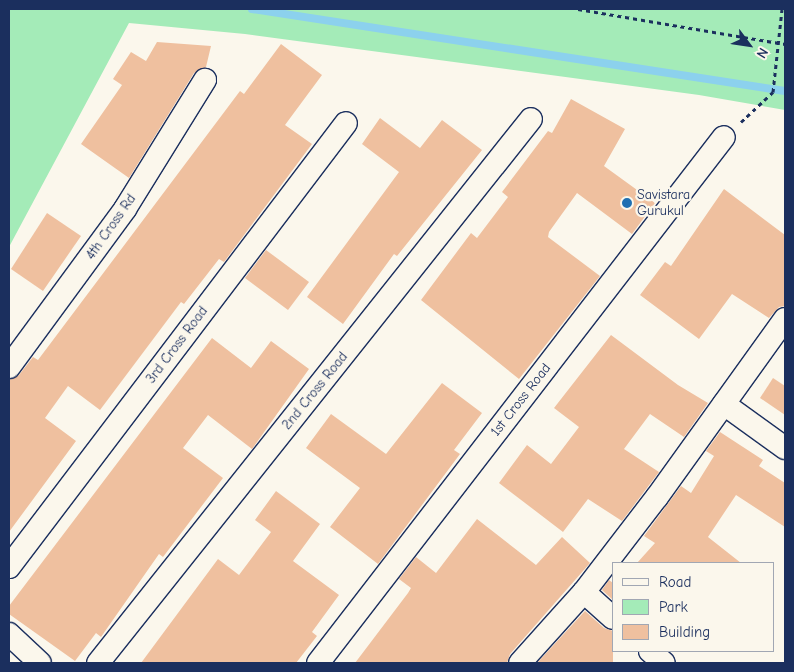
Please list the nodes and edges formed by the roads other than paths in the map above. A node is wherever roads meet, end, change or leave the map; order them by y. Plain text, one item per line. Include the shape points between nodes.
1 (205, 80) dead end
2 (532, 119) dead end
3 (346, 123) dead end
4 (724, 137) road end
5 (785, 319) edge
6 (9, 368) edge
7 (724, 404) junction
8 (785, 448) edge
9 (9, 567) edge
10 (584, 592) junction
11 (612, 617) edge
12 (9, 634) edge
13 (651, 652) edge
14 (40, 663) edge
15 (98, 663) edge
16 (318, 663) edge
17 (520, 663) edge
18 (664, 663) edge

1 - 6 street, 4th Cross Rd via 125,209
2 - 15 street, 2nd Cross Road
3 - 9 street, 3rd Cross Road
4 - 16 street, 1st Cross Road
5 - 7 street
7 - 8 street
7 - 10 street
10 - 11 street
10 - 17 street
12 - 14 street
13 - 18 street

